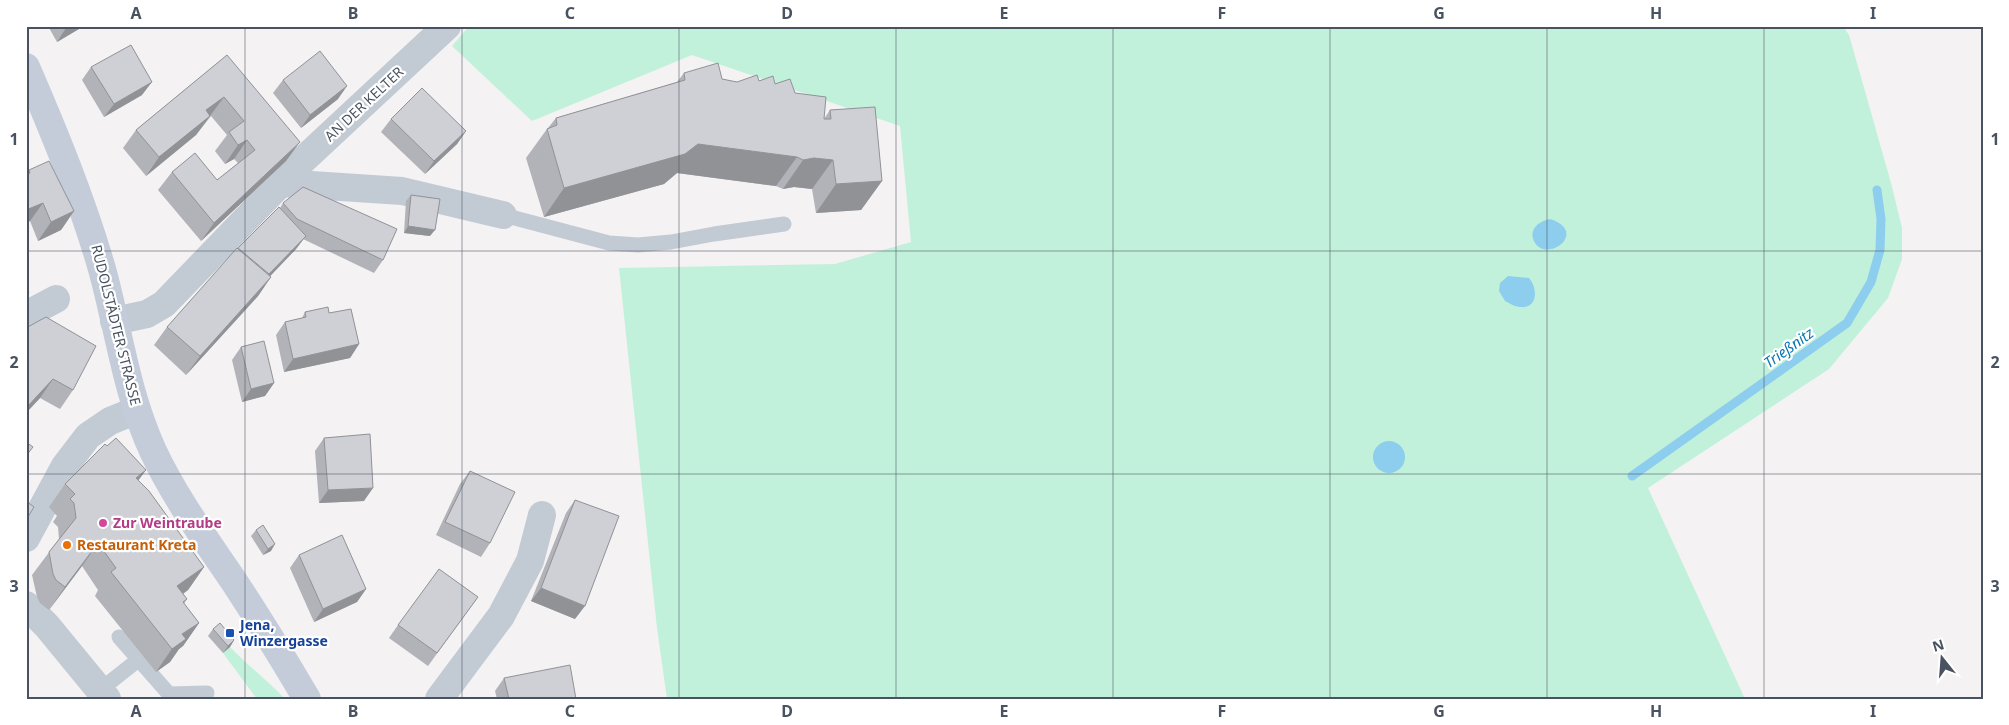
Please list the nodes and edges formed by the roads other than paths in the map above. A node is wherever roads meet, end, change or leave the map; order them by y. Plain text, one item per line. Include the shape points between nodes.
1 (447, 26) edge
2 (26, 67) edge
3 (281, 183) junction
4 (502, 215) joint
5 (784, 224) dead end
6 (56, 299) dead end
7 (26, 315) edge
8 (114, 321) junction
9 (137, 410) junction
10 (542, 516) dead end
11 (26, 538) edge
12 (26, 606) edge
13 (119, 636) dead end
14 (138, 660) junction
15 (207, 693) dead end
16 (104, 694) edge
17 (307, 699) edge
18 (439, 699) edge

1 - 3 street, AN DER KELTER
2 - 8 street, RUDOLSTÄDTER STRASSE via 89,223
3 - 4 street via 402,191
3 - 8 street, AN DER KELTER via 164,304 147,314
4 - 5 lane via 609,243 638,245
6 - 7 street
8 - 9 street, RUDOLSTÄDTER STRASSE
9 - 11 street via 110,420 88,436 65,466
9 - 17 street, RUDOLSTÄDTER STRASSE via 165,476 265,628
10 - 18 street via 530,561 501,616
12 - 16 street
13 - 14 lane
14 - 15 lane via 170,694
14 - 16 lane

